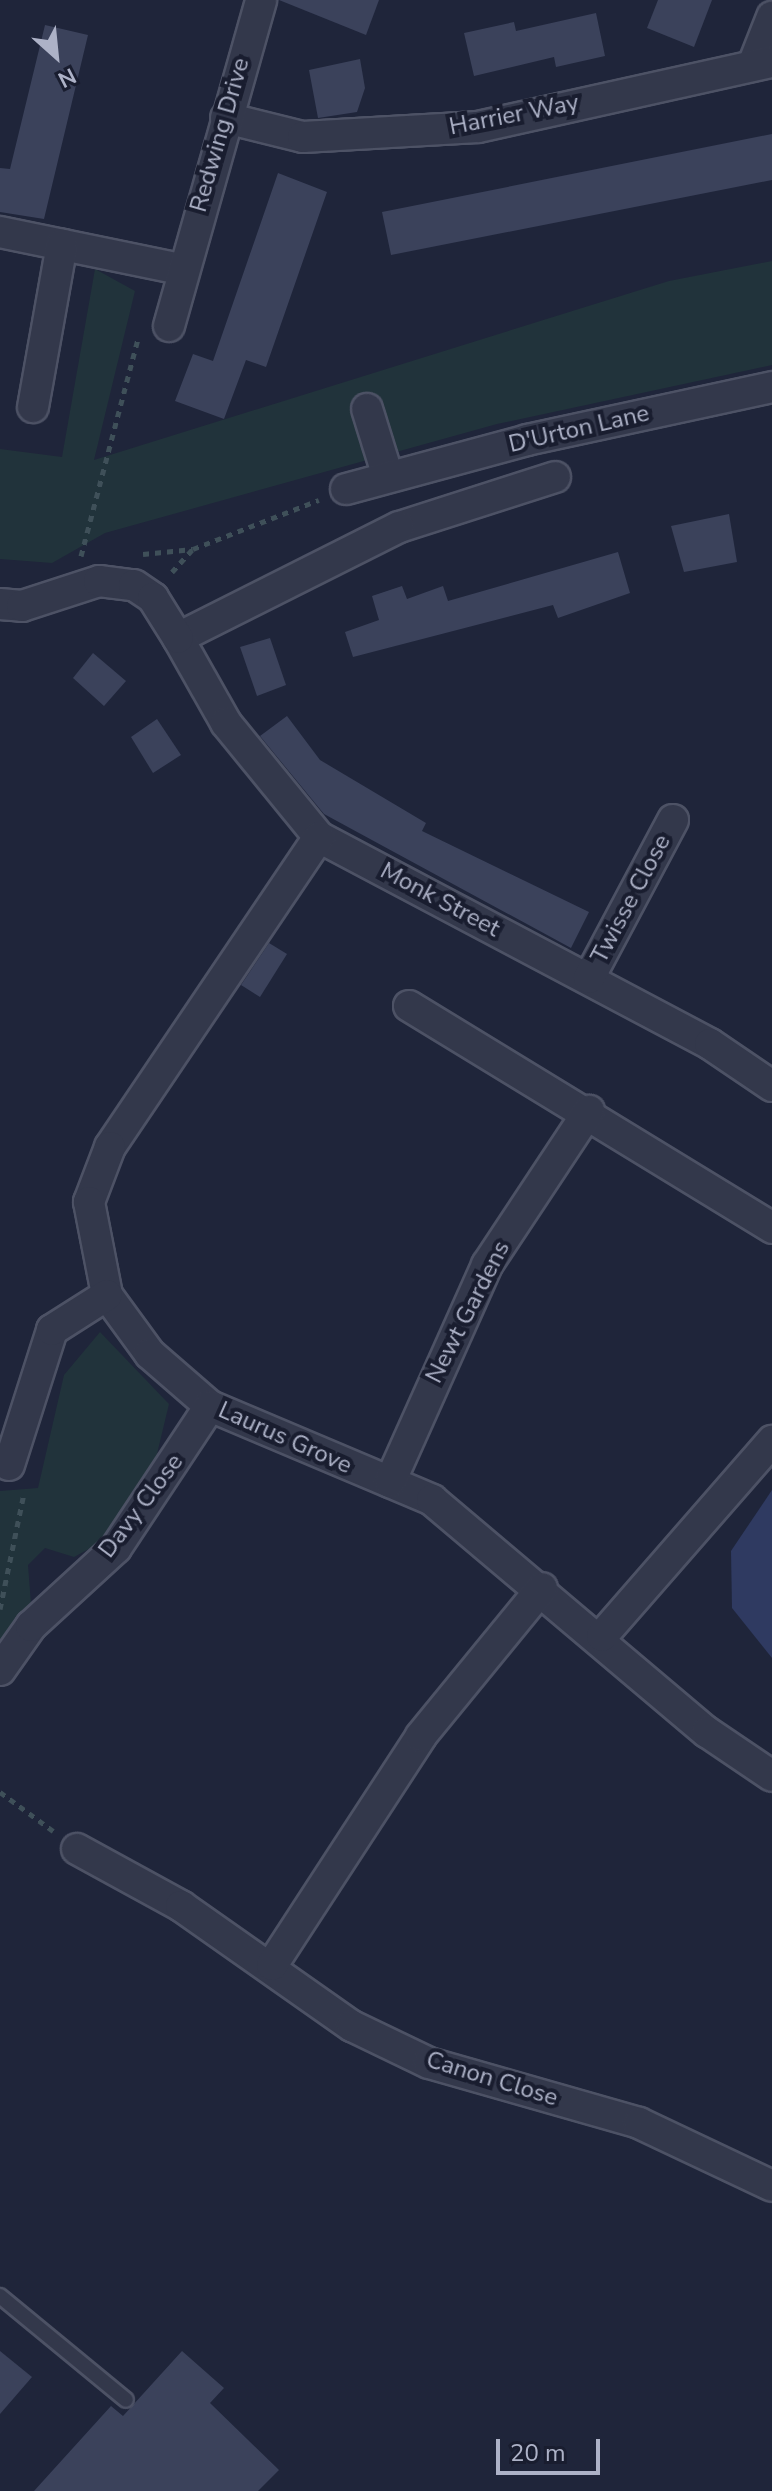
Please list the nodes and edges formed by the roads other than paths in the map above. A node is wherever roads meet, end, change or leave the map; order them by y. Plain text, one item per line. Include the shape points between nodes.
1 (261, 0) edge
2 (772, 17) edge
3 (763, 64) edge
4 (226, 118) junction
5 (0, 232) edge
6 (62, 245) junction
7 (181, 269) junction
8 (169, 326) dead end
9 (772, 387) edge
10 (33, 407) dead end
11 (367, 409) dead end
12 (388, 477) junction
13 (555, 477) dead end
14 (346, 489) road end
15 (0, 604) edge
16 (178, 638) junction
17 (673, 820) dead end
18 (319, 837) junction
19 (589, 978) junction
20 (409, 1006) dead end
21 (772, 1086) edge
22 (589, 1111) junction
23 (772, 1228) edge
24 (107, 1295) junction
25 (210, 1406) junction
26 (772, 1441) edge
27 (9, 1465) dead end
28 (390, 1482) junction
29 (542, 1588) junction
30 (602, 1636) junction
31 (0, 1670) edge
32 (772, 1776) edge
33 (77, 1849) road end
34 (272, 1965) junction
35 (772, 2186) edge
36 (0, 2296) edge
37 (126, 2400) dead end

1 - 4 street, Redwing Drive
2 - 3 street, Harrier Way
3 - 4 street, Harrier Way via 478,127 303,137
4 - 7 street, Redwing Drive
5 - 6 street
6 - 7 street
6 - 10 street
7 - 8 street, Redwing Drive
9 - 12 street, D'Urton Lane
11 - 12 street
12 - 14 street, D'Urton Lane
13 - 16 street via 399,527
15 - 16 street, Monk Street via 22,606 99,581 134,585 153,598
16 - 18 street, Monk Street via 226,723
17 - 19 street, Twisse Close
18 - 19 street, Monk Street
18 - 24 street, Laurus Grove via 110,1147 89,1202
19 - 21 street, Monk Street
20 - 22 street
22 - 23 street
22 - 28 street, Newt Gardens via 487,1265
24 - 25 street, Laurus Grove via 150,1354
24 - 27 street via 52,1330
25 - 28 street, Laurus Grove
25 - 31 street, Davy Close via 116,1548 31,1626
26 - 30 street
28 - 29 street, Laurus Grove via 432,1500
29 - 30 street, Laurus Grove
29 - 34 street via 421,1736
30 - 32 street, Laurus Grove via 707,1732
33 - 34 street, Canon Close
34 - 35 street, Canon Close via 352,2026 429,2063 639,2123 729,2159
36 - 37 lane

